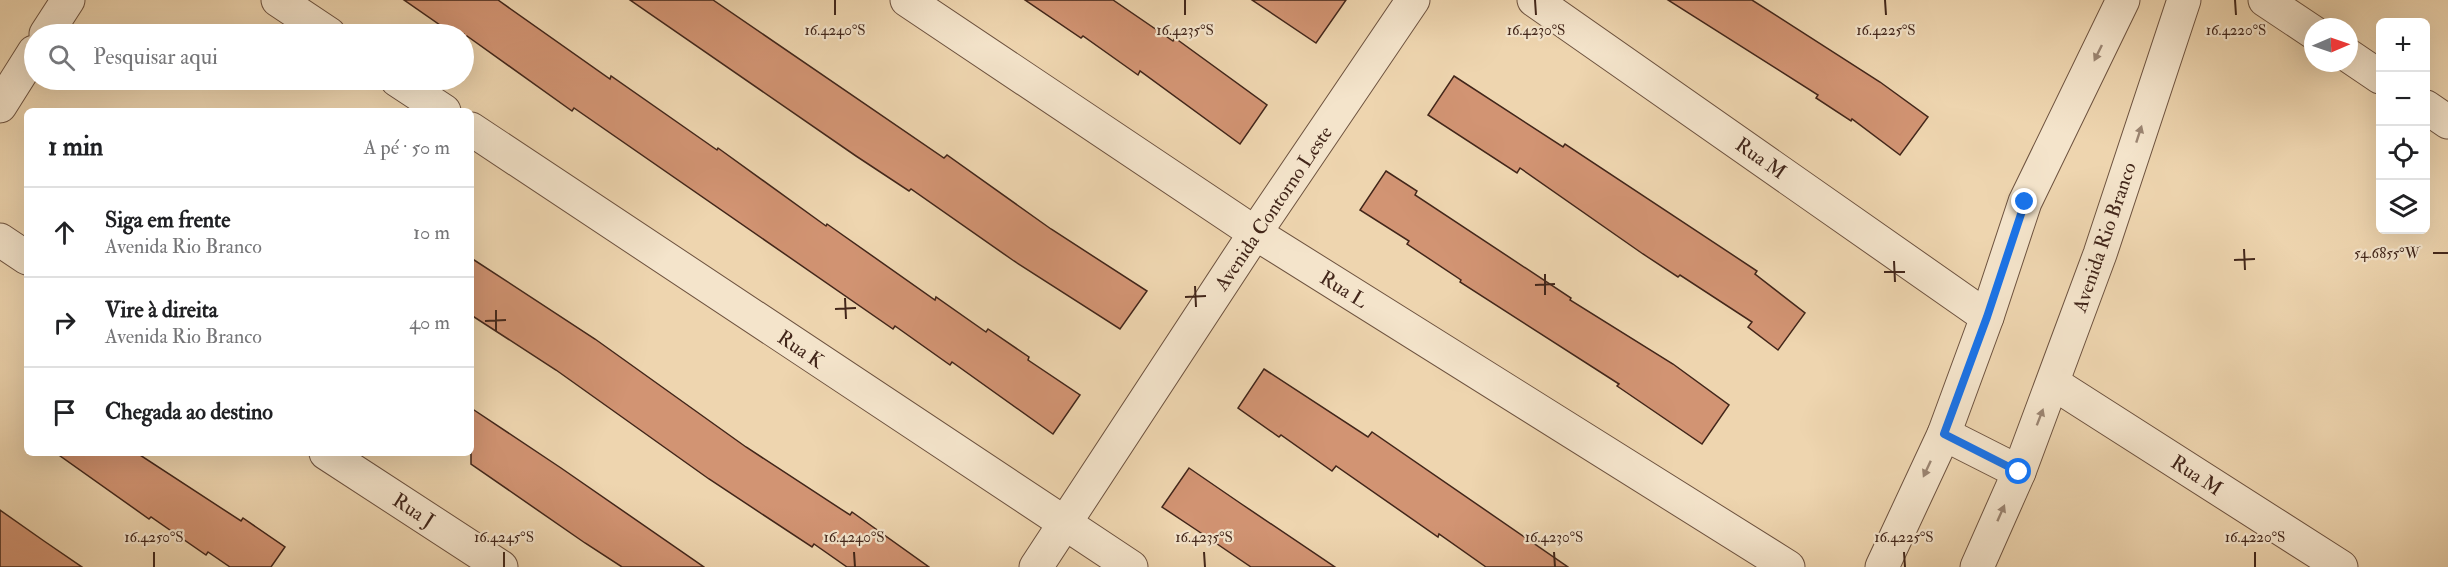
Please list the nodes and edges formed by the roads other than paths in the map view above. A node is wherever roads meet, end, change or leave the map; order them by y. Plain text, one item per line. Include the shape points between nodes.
1 (68, 0) edge
2 (278, 0) edge
3 (907, 0) edge
4 (1413, 0) edge
5 (1534, 0) edge
6 (2123, 0) edge
7 (2184, 0) edge
8 (2265, 0) edge
9 (52, 24) edge
10 (314, 24) edge
11 (2304, 26) edge
12 (2358, 62) edge
13 (24, 68) edge
14 (2376, 74) edge
15 (412, 90) edge
16 (0, 106) edge
17 (439, 108) edge
18 (2430, 109) edge
19 (2448, 122) edge
20 (474, 131) edge
21 (1255, 233) junction
22 (0, 240) edge
23 (24, 256) edge
24 (1987, 317) junction
25 (2053, 383) junction
26 (1944, 434) junction
27 (331, 456) edge
28 (2019, 472) junction
29 (1065, 525) junction
30 (501, 567) edge
31 (1036, 567) edge
32 (1131, 567) edge
33 (1788, 567) edge
34 (1882, 567) edge
35 (1977, 567) edge
36 (2341, 567) edge

1 - 9 street
2 - 10 street
3 - 21 street, Rua L
4 - 21 street, Avenida Contorno Leste
5 - 24 street, Rua M
6 -> 24 street via 2025,202
25 -> 7 street, Avenida Rio Branco
8 - 11 street
12 - 14 street
13 - 16 street
15 - 17 street
18 - 19 street
20 - 29 street, Rua K
21 - 29 street, Avenida Contorno Leste
21 - 33 street, Rua L
22 - 23 street
24 - 26 street
28 -> 25 street, Avenida Rio Branco
25 - 36 street, Rua M
26 - 28 street
26 -> 34 street
27 - 30 street, Rua J
35 -> 28 street, Avenida Rio Branco
29 - 31 street, Avenida Contorno Leste
29 - 32 street, Rua K

